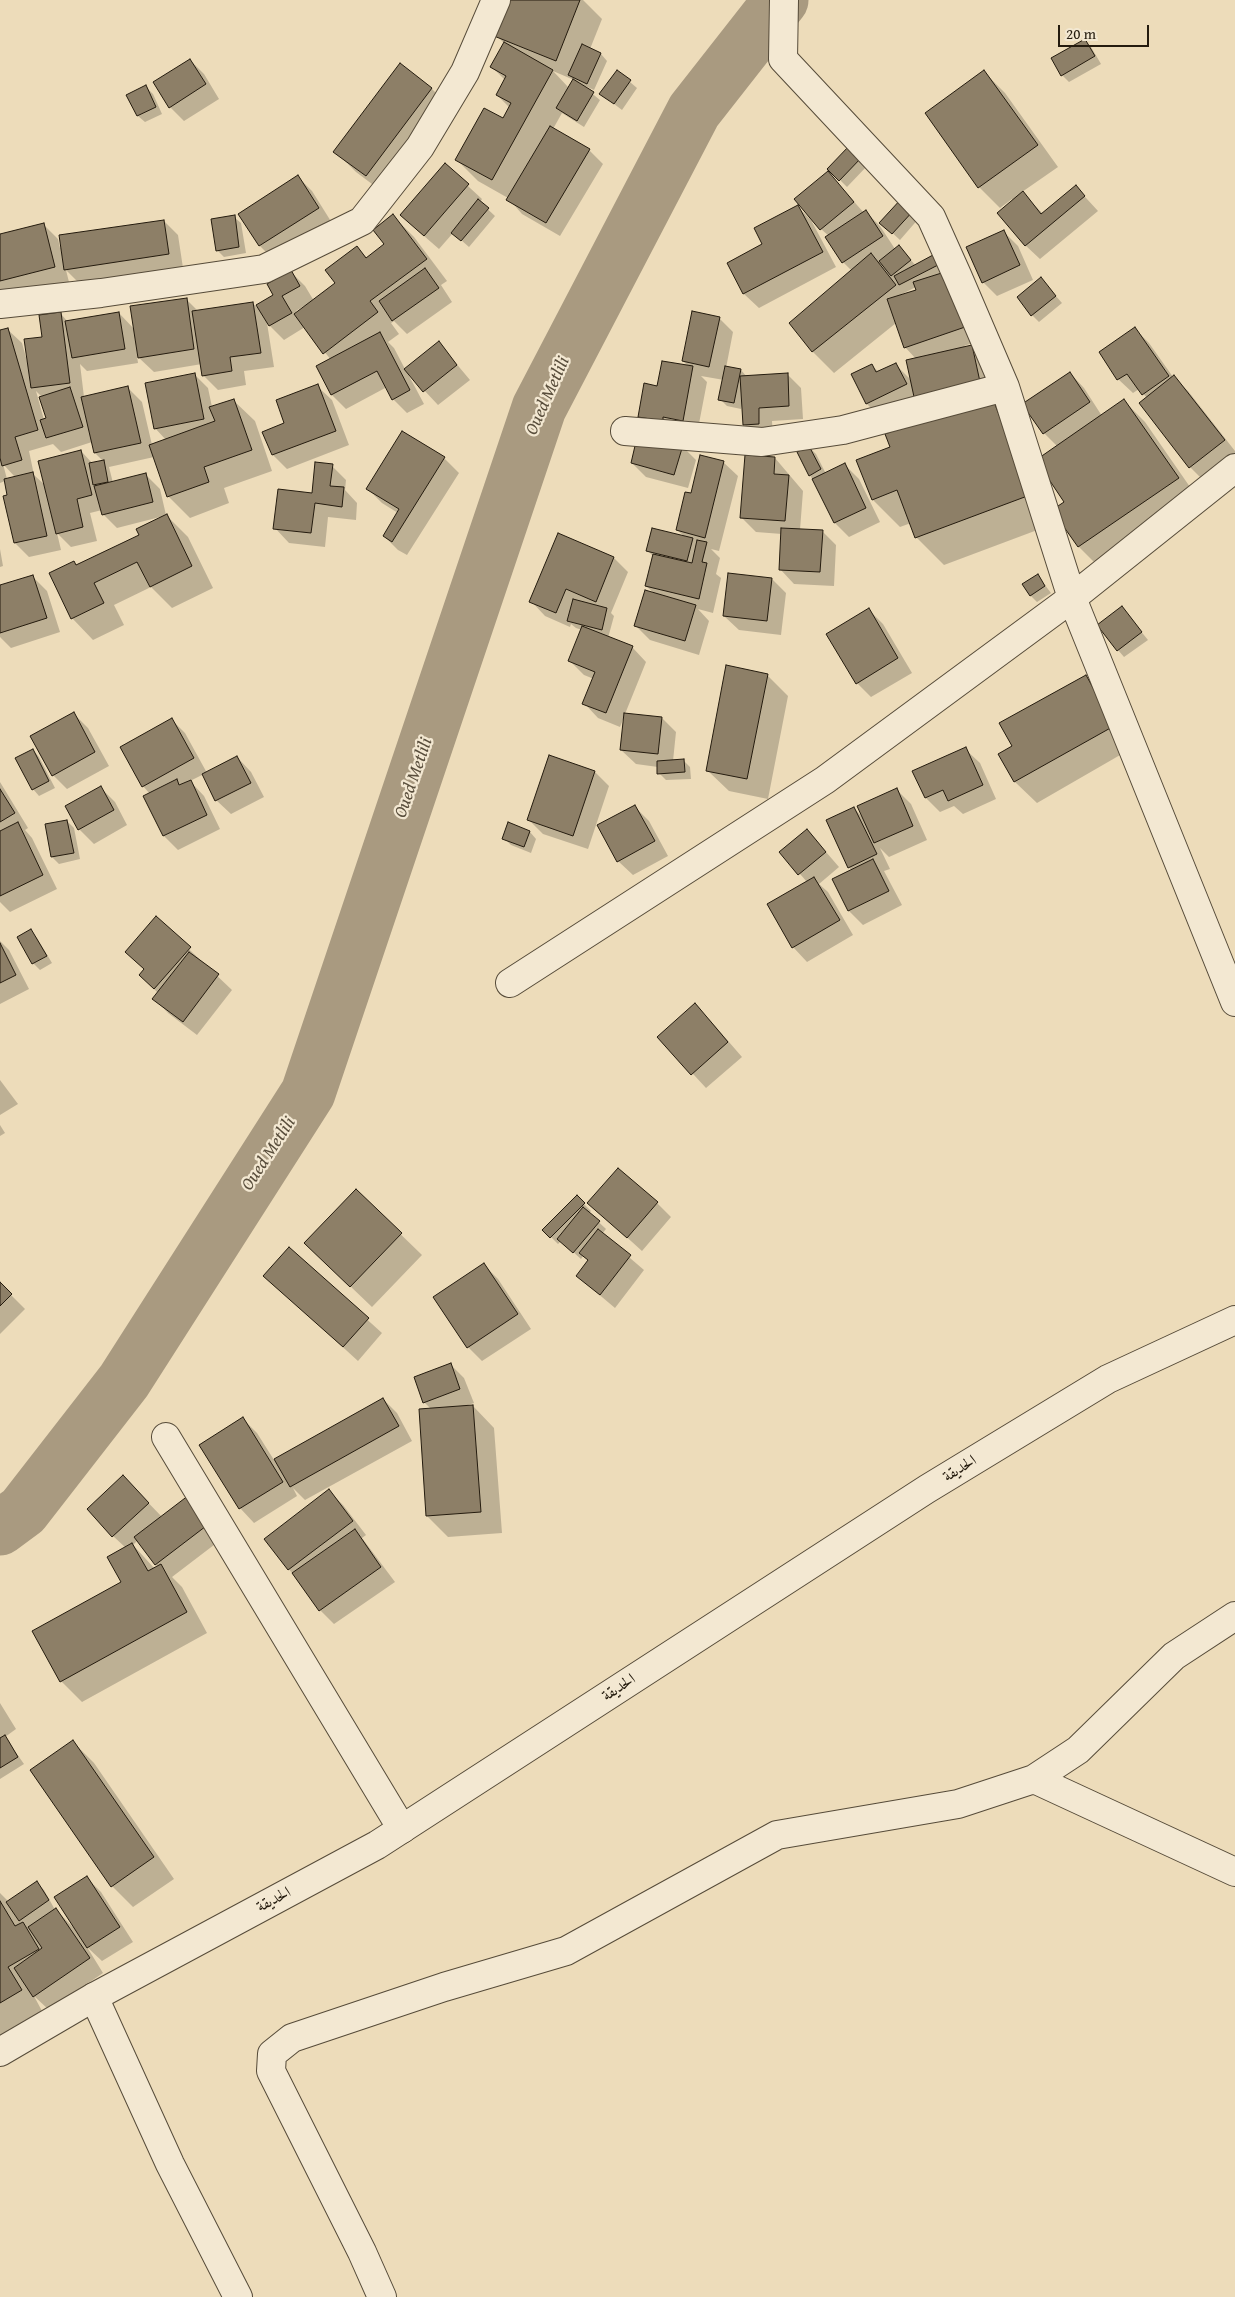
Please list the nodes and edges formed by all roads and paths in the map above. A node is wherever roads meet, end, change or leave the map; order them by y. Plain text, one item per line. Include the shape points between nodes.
1 (496, 0) edge
2 (784, 0) edge
3 (0, 304) edge
4 (1004, 387) junction
5 (625, 431) dead end
6 (1235, 468) edge
7 (1072, 598) junction
8 (510, 983) dead end
9 (1235, 1002) edge
10 (1235, 1320) edge
11 (166, 1437) dead end
12 (1235, 1616) edge
13 (1034, 1780) junction
14 (402, 1829) junction
15 (1235, 1872) edge
16 (94, 1997) junction
17 (0, 2052) edge
18 (238, 2297) edge
19 (382, 2297) edge

1 - 3 street via 465,72 420,147 362,221 264,269
2 - 4 street via 784,59 931,217
4 - 5 street via 843,430 762,442
4 - 7 street
6 - 7 street
7 - 8 street via 825,780
7 - 9 street
10 - 14 street, الحديقة via 1108,1379 927,1489
11 - 14 street
12 - 13 street via 1174,1656 1078,1750
13 - 15 street
13 - 19 street via 958,1804 777,1836 566,1951 444,1987 292,2038 272,2054 271,2071
14 - 16 street, الحديقة
16 - 17 street, الحديقة
16 - 18 street via 170,2164

